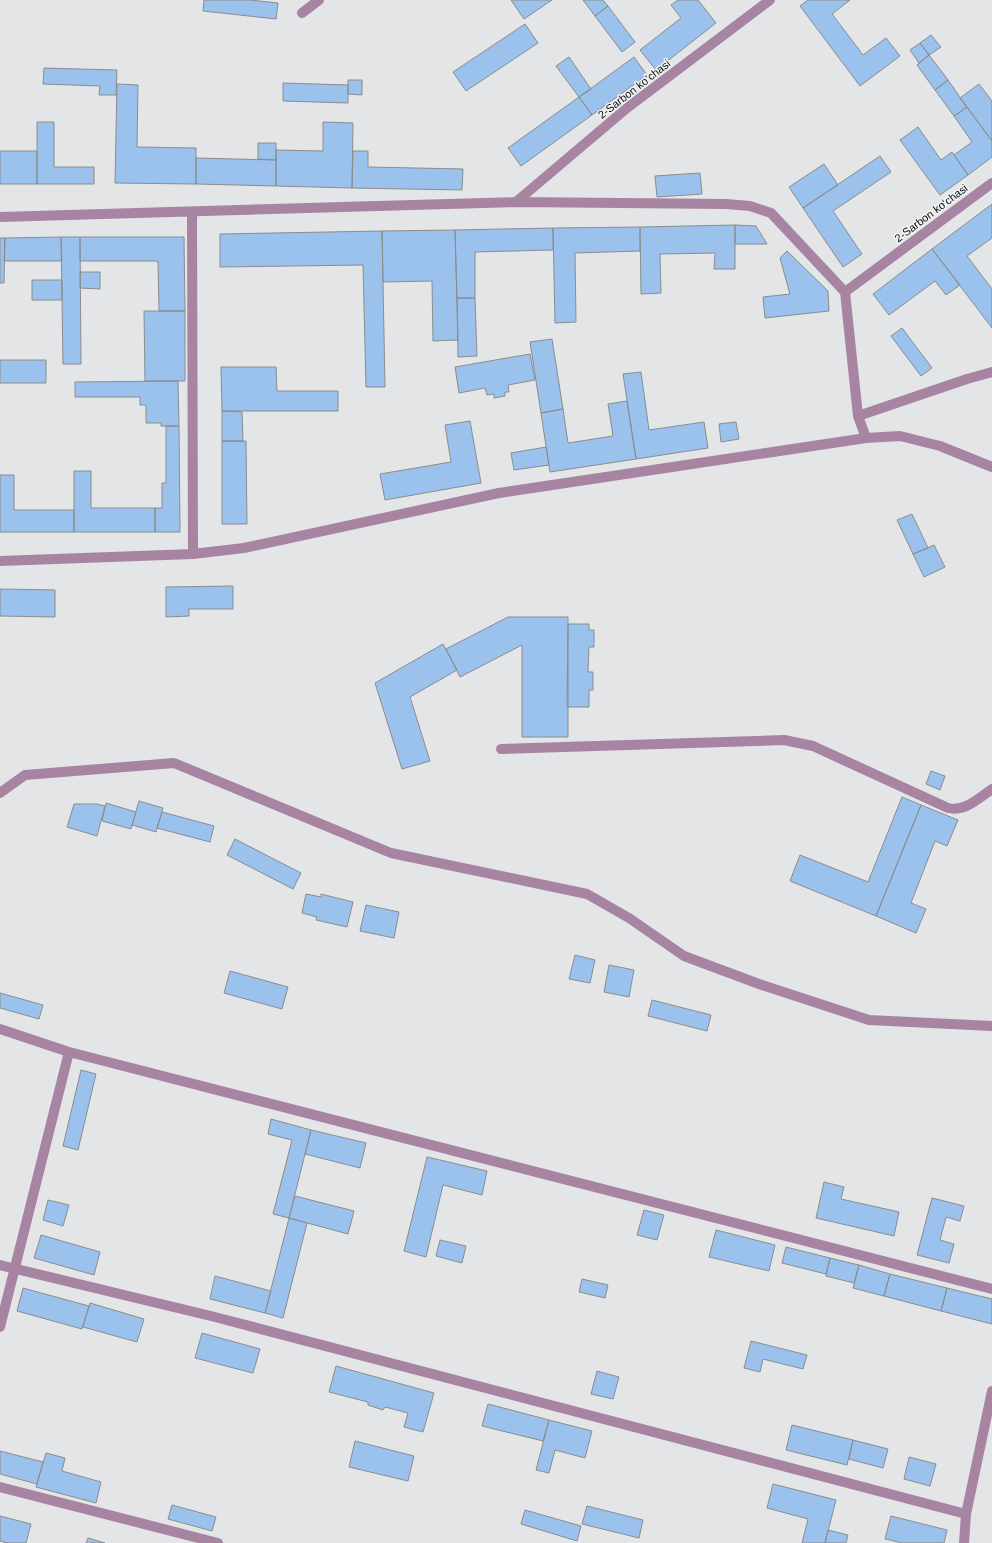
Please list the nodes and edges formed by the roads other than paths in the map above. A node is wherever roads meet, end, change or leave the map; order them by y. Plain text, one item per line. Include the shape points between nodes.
1 (319, 0) edge
2 (770, 0) edge
3 (302, 13) dead end
4 (992, 183) edge
5 (516, 202) junction
6 (192, 212) junction
7 (0, 217) edge
8 (845, 292) junction
9 (992, 372) edge
10 (858, 416) junction
11 (866, 438) junction
12 (992, 467) edge
13 (193, 554) junction
14 (0, 561) edge
15 (501, 749) dead end
16 (992, 789) edge
17 (0, 793) edge
18 (992, 1026) edge
19 (0, 1029) edge
20 (69, 1052) junction
21 (0, 1265) edge
22 (15, 1269) junction
23 (992, 1289) edge
24 (0, 1327) edge
25 (992, 1391) edge
26 (0, 1487) edge
27 (966, 1514) junction
28 (218, 1543) edge
29 (964, 1543) edge

1 - 3 street
2 - 5 street, 2-Sarbon koʻchasi via 627,108
4 - 8 street, 2-Sarbon koʻchasi
5 - 6 street
5 - 8 street via 750,206 771,213
6 - 7 street
6 - 13 street
8 - 10 street
9 - 10 street
10 - 11 street
11 - 12 street via 900,436 940,446
11 - 13 street via 499,493 244,548
13 - 14 street
15 - 16 street via 784,740 813,746 954,810 961,809
17 - 18 street via 25,775 174,763 391,853 587,894 629,918 684,956 869,1020
19 - 20 street
20 - 22 street
20 - 23 street
21 - 22 street
22 - 24 street
22 - 27 street via 214,1317
25 - 27 street
26 - 28 street
27 - 29 street

